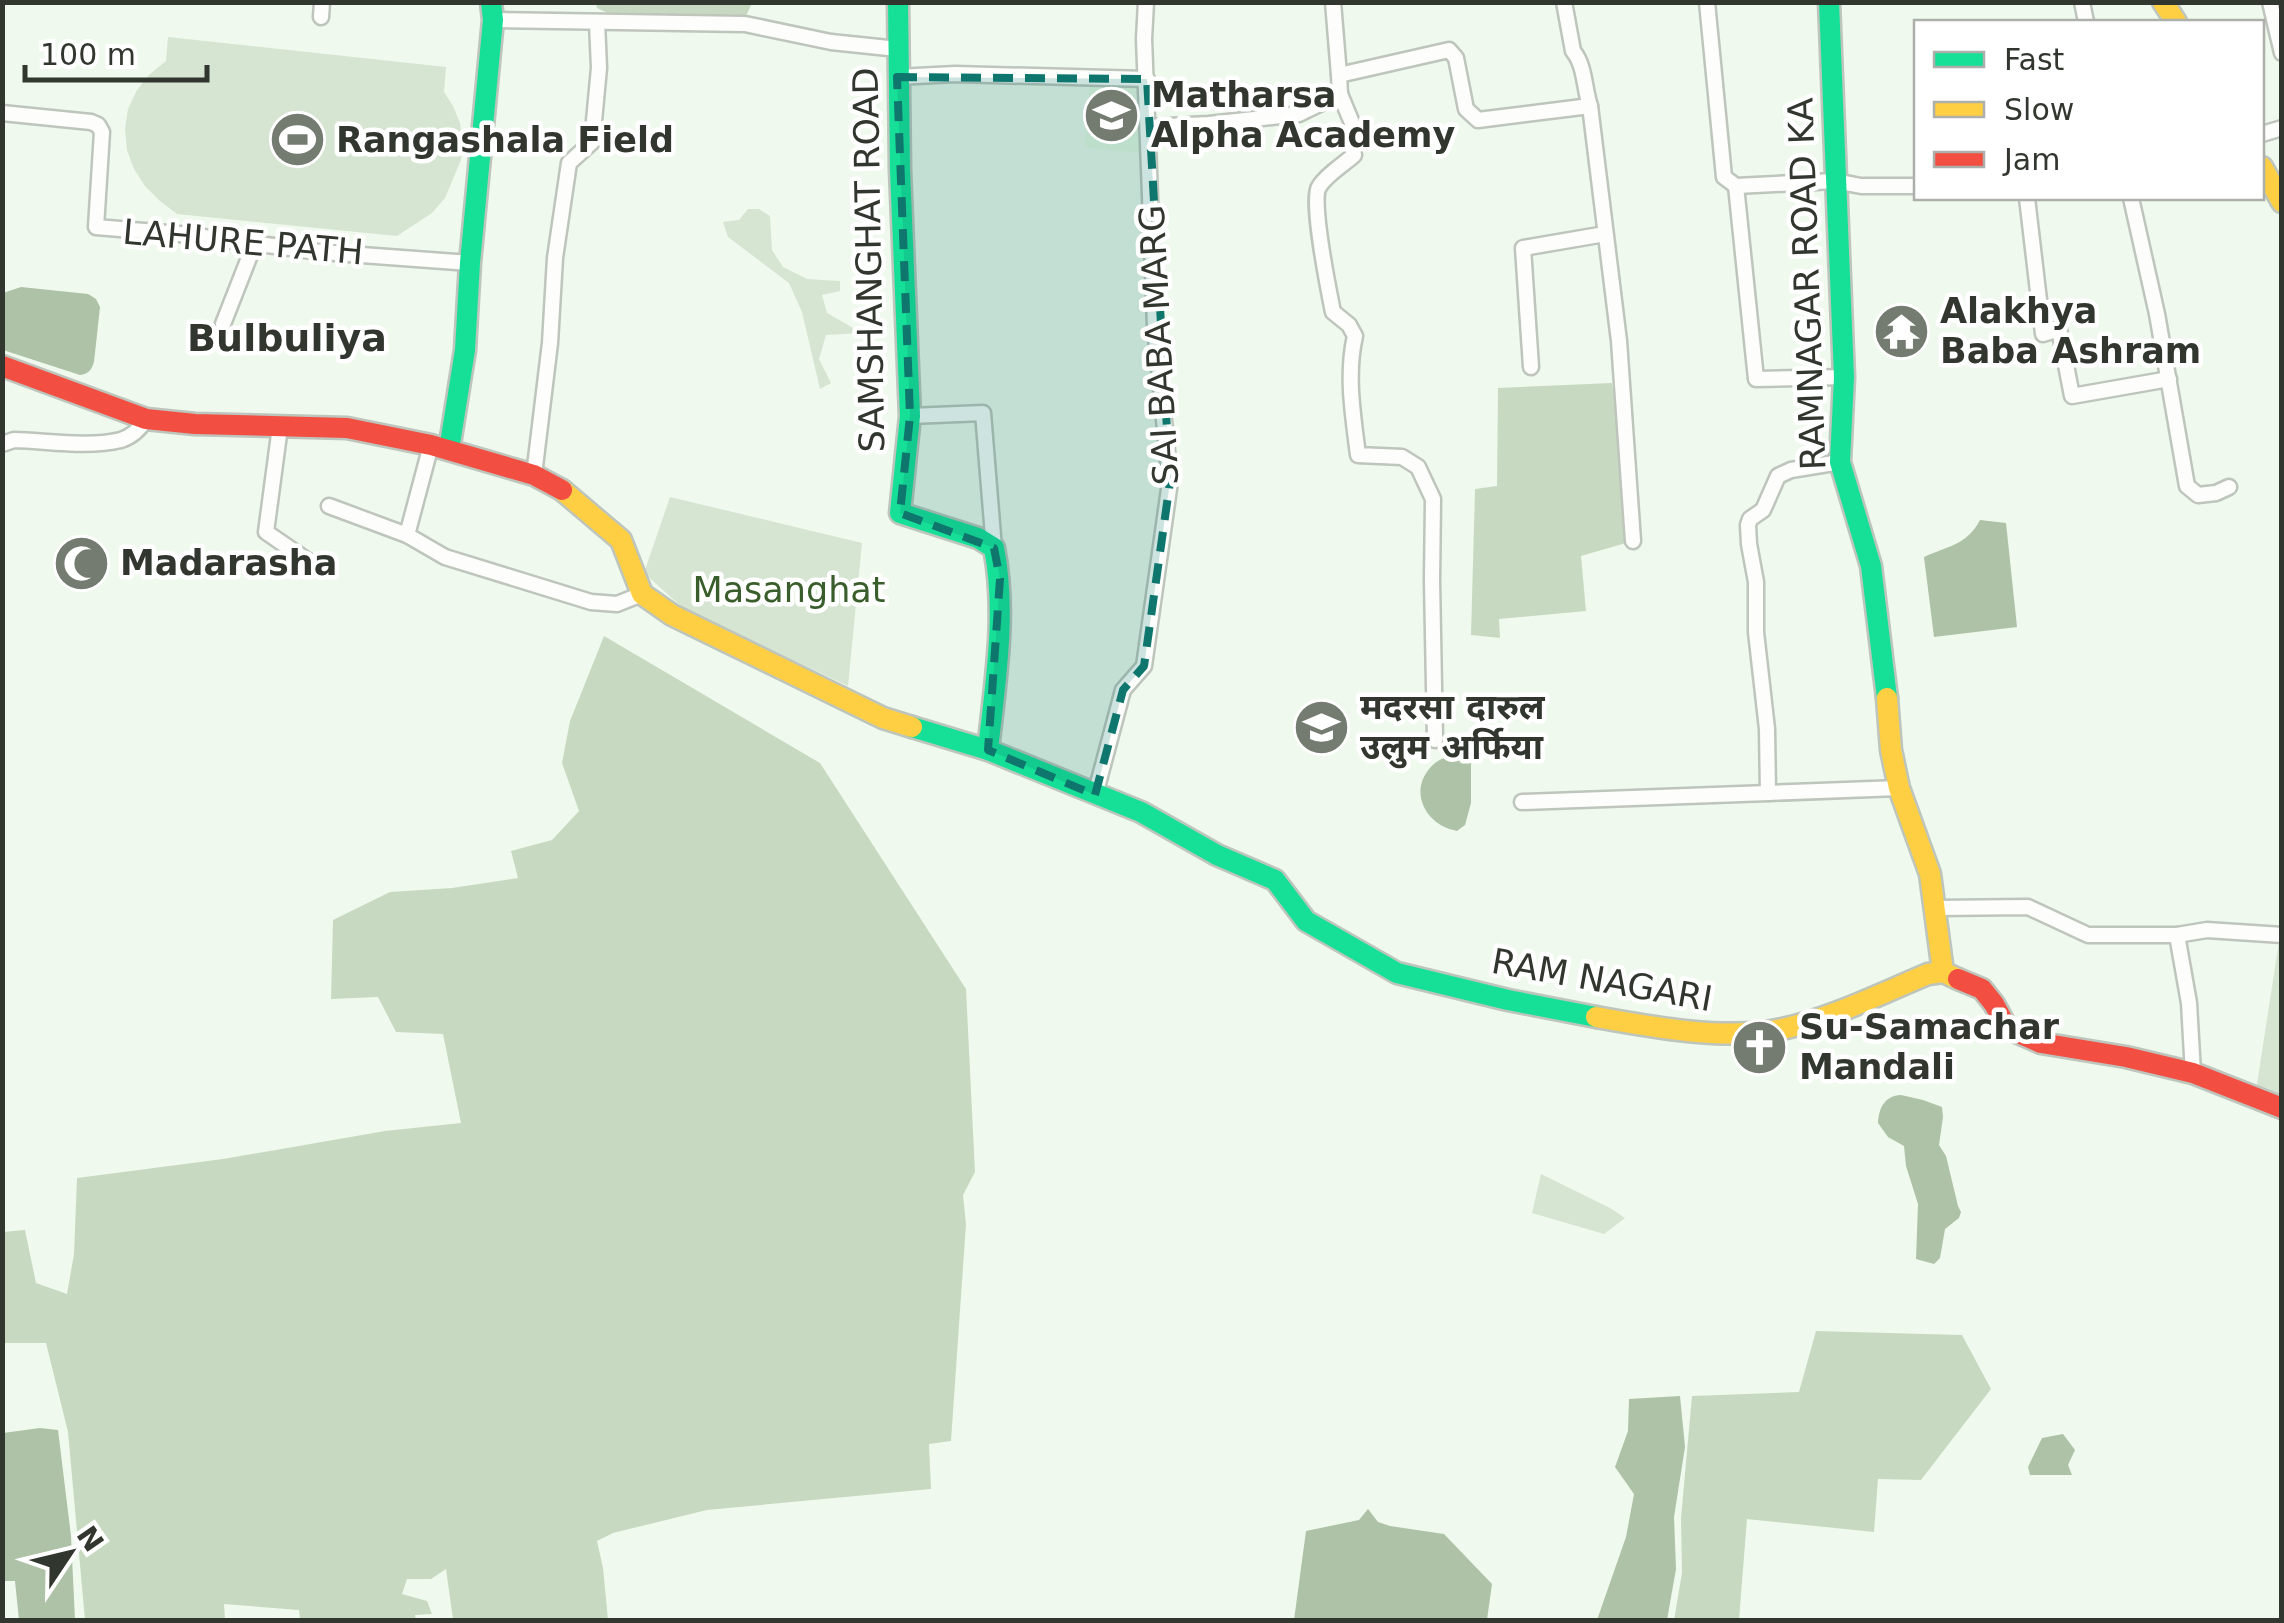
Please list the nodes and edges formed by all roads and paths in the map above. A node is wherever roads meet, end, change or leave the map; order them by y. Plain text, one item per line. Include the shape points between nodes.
1 (898, 2) edge
2 (1146, 2) edge
3 (1333, 2) edge
4 (1564, 2) edge
5 (1707, 2) edge
6 (1829, 2) edge
7 (2270, 2) edge
8 (492, 11) edge
9 (597, 22) junction
10 (898, 49) junction
11 (2282, 53) edge
12 (1338, 75) junction
13 (897, 76) junction
14 (1147, 79) junction
15 (1340, 94) junction
16 (1590, 106) junction
17 (2, 113) edge
18 (1148, 127) junction
19 (2264, 171) edge
20 (1835, 181) junction
21 (1736, 186) junction
22 (1914, 186) edge
23 (2027, 200) edge
24 (2131, 200) edge
25 (2282, 202) edge
26 (1605, 234) junction
27 (254, 246) junction
28 (470, 263) junction
29 (223, 324) dead end
30 (2, 366) edge
31 (1531, 367) dead end
32 (1844, 376) junction
33 (2169, 378) junction
34 (910, 416) junction
35 (146, 419) junction
36 (280, 427) junction
37 (2, 444) edge
38 (440, 448) junction
39 (1840, 462) junction
40 (534, 475) junction
41 (2229, 488) dead end
42 (329, 506) dead end
43 (407, 535) junction
44 (1633, 541) dead end
45 (994, 548) junction
46 (308, 561) dead end
47 (642, 594) junction
48 (1435, 740) dead end
49 (988, 750) junction
50 (1899, 788) junction
51 (1768, 793) junction
52 (1095, 795) junction
53 (1522, 802) dead end
54 (1936, 908) junction
55 (2177, 934) junction
56 (2282, 935) edge
57 (1943, 972) junction
58 (2193, 1073) junction
59 (2282, 1108) edge

1 - 10 main road, SAMSHANGHAT ROAD
2 - 14 street, SAI BABA MARG
3 - 12 street
4 - 16 street
5 - 21 street via 1724,178
6 - 20 main road, RAMNAGAR ROAD KA
7 - 11 street
8 - 9 street
8 - 28 main road
9 - 10 street via 745,24
9 - 40 street via 592,142 569,163
10 - 13 main road, SAMSHANGHAT ROAD
12 - 15 street
12 - 16 street via 1450,50 1466,109 1478,120
13 - 14 street
13 - 34 main road, SAMSHANGHAT ROAD
14 - 18 street, SAI BABA MARG
15 - 18 street via 1299,114
15 - 48 street via 1352,123 1354,155 1318,188 1321,240 1333,312 1355,336 1350,388 1358,454 1402,458 1418,467 1433,499
16 - 26 street
17 - 27 street, LAHURE PATH via 98,125 96,227
18 - 52 street, SAI BABA MARG via 1155,326 1170,482 1144,666 1123,690
19 - 25 main road
20 - 21 street
20 - 22 street
20 - 32 main road, RAMNAGAR ROAD KA
21 - 32 street via 1756,379
23 - 33 street via 2043,334 2059,329 2072,396
24 - 33 street
26 - 31 street via 1522,248
26 - 44 street
27 - 28 street, LAHURE PATH
27 - 29 street
28 - 38 main road via 466,350
30 - 35 main road
32 - 39 main road, RAMNAGAR ROAD KA
33 - 41 street via 2187,486 2198,496
34 - 45 main road, SAMSHANGHAT ROAD via 900,513
34 - 45 street via 983,413
35 - 36 main road
35 - 37 street via 123,439
36 - 38 main road via 347,428
36 - 46 street via 266,532
38 - 40 main road
38 - 43 street
39 - 50 main road, RAMNAGAR ROAD KA via 1871,566
39 - 51 street via 1778,476 1748,525
40 - 47 main road via 621,540
42 - 43 street
43 - 47 street via 446,557 591,602 617,604
45 - 49 main road via 1000,578
47 - 49 main road, RAM NAGARI via 883,718
49 - 52 main road, RAM NAGARI
50 - 51 street
50 - 54 main road, RAMNAGAR ROAD KA
51 - 53 street
52 - 57 main road, RAM NAGARI via 1275,880 1306,921 1396,973 1508,1000 1726,1034 1816,1020
54 - 55 street via 2028,907 2088,935
54 - 57 main road, RAMNAGAR ROAD KA
55 - 56 street
55 - 58 street
57 - 58 main road via 1982,989 2007,1028 2041,1043
58 - 59 main road

